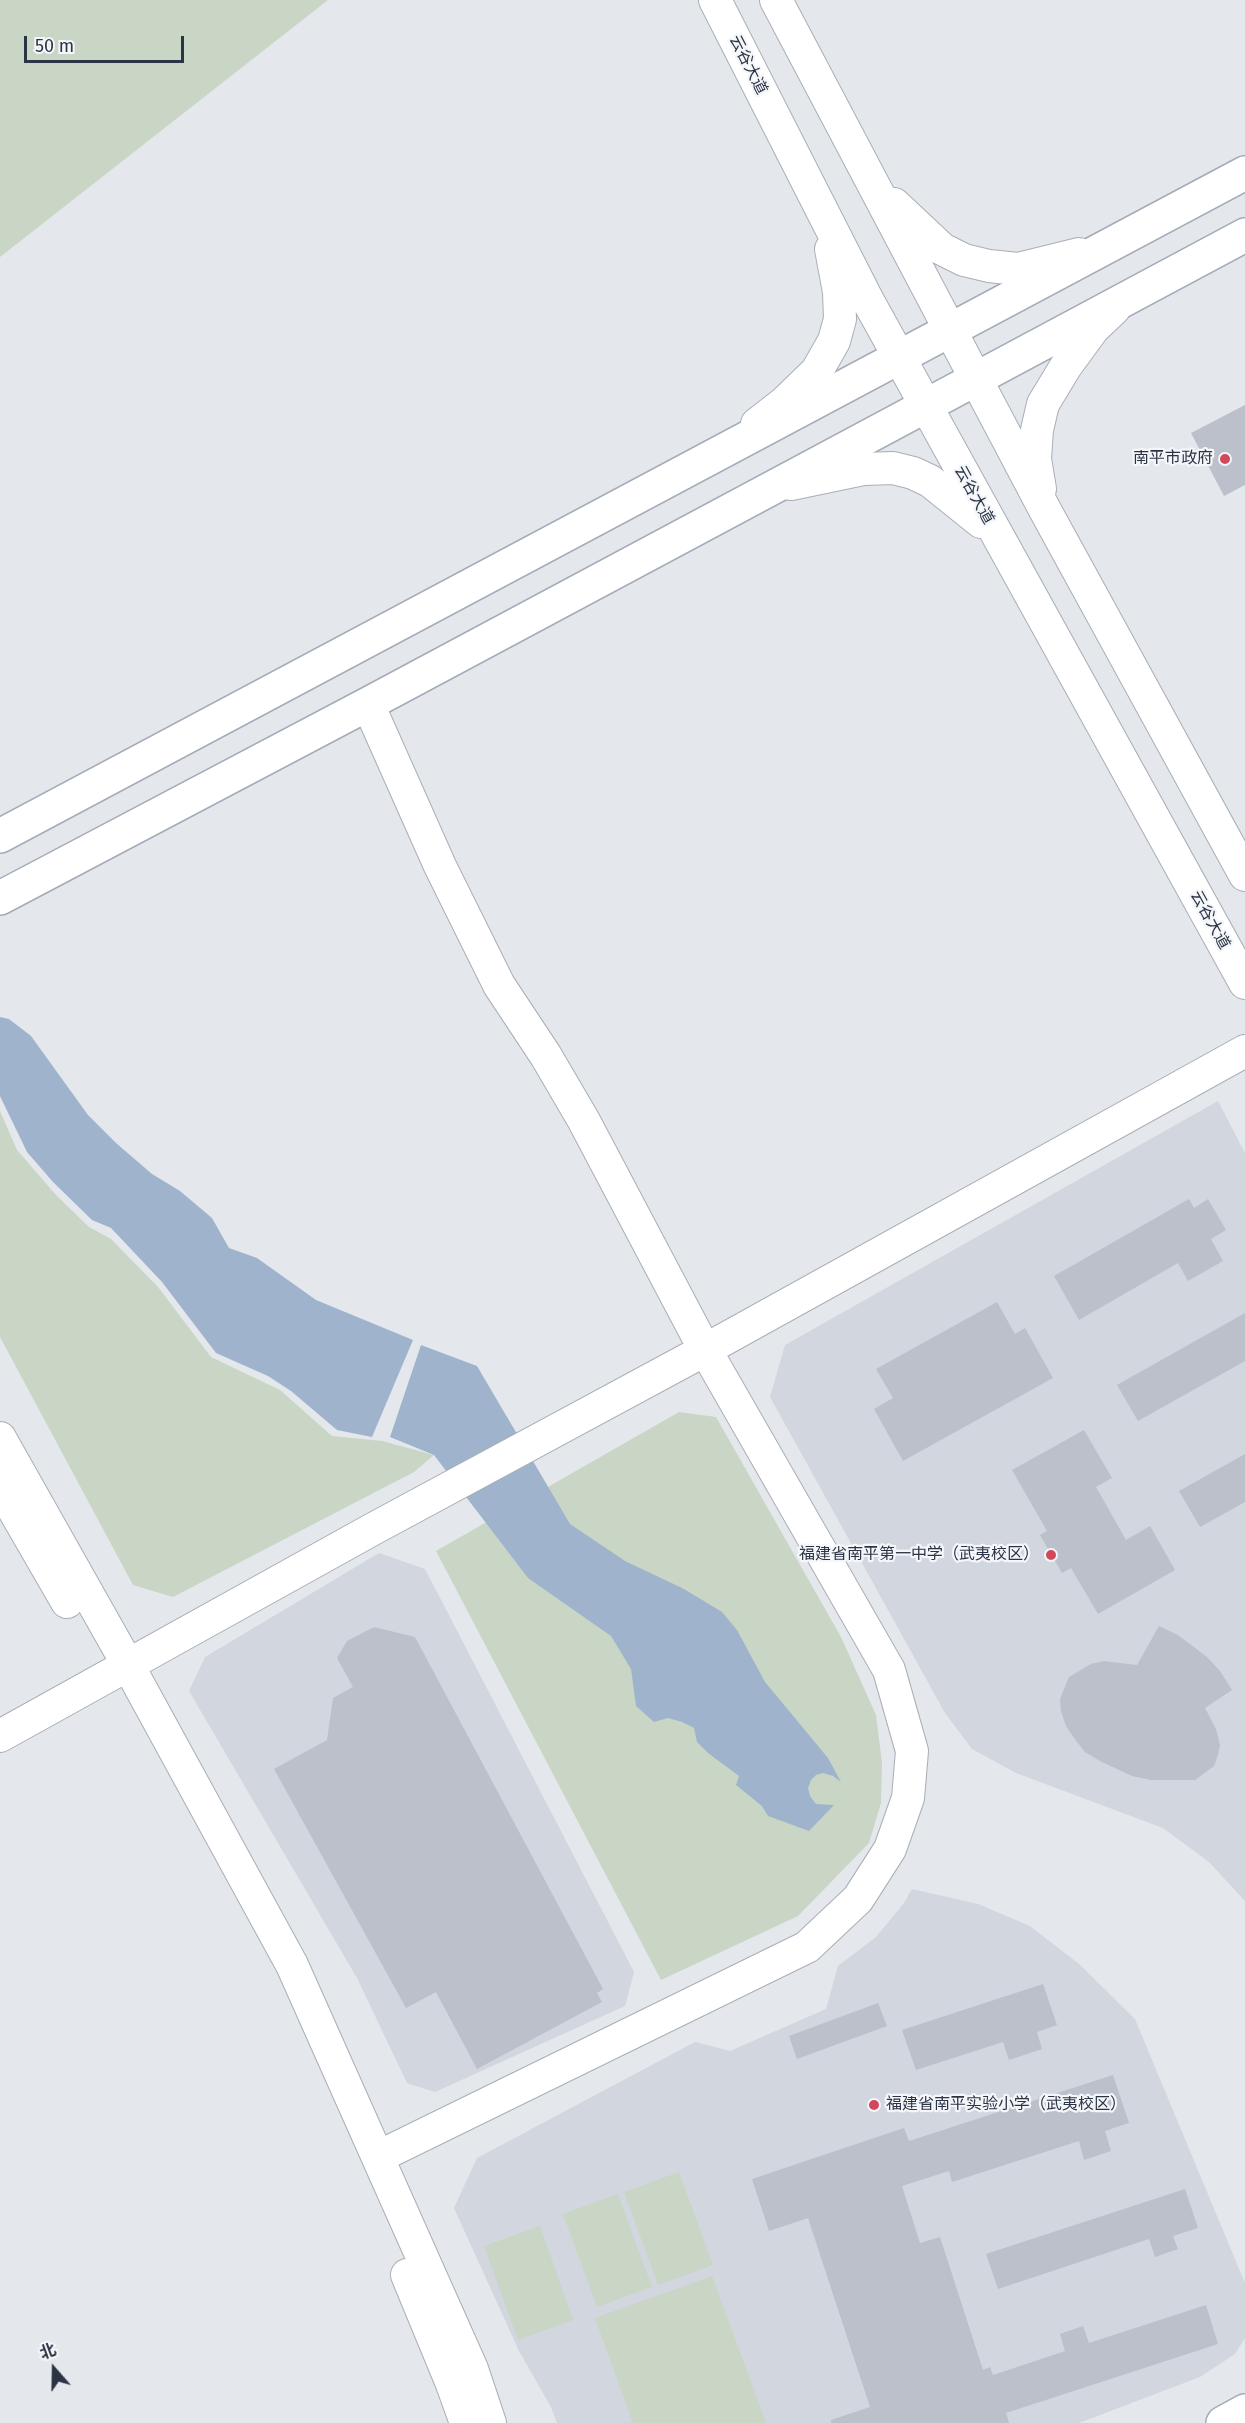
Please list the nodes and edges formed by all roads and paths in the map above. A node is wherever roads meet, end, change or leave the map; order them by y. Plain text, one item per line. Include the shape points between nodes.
1 (715, 0) edge
2 (776, 0) edge
3 (1245, 173) edge
4 (872, 181) junction
5 (820, 208) junction
6 (1245, 235) edge
7 (1103, 248) junction
8 (1124, 300) junction
9 (950, 329) junction
10 (899, 357) junction
11 (976, 380) junction
12 (925, 406) junction
13 (724, 450) junction
14 (767, 489) junction
15 (1045, 510) junction
16 (998, 538) junction
17 (368, 704) junction
18 (0, 836) edge
19 (1245, 875) edge
20 (0, 898) edge
21 (1245, 983) edge
22 (1245, 1036) edge
23 (1245, 1051) edge
24 (701, 1344) junction
25 (0, 1438) edge
26 (0, 1486) edge
27 (115, 1665) junction
28 (0, 1719) edge
29 (0, 1736) edge
30 (378, 2157) junction
31 (1245, 2411) edge
32 (466, 2423) edge
33 (490, 2423) edge
34 (1223, 2423) edge

1 - 5 main road, 云谷大道
2 - 4 main road
3 - 7 main road
4 - 7 main road via 942,249 964,260 1018,269
4 - 9 main road
5 - 10 main road, 云谷大道
5 - 13 main road via 839,292 840,319 834,341 816,371 784,403
6 - 8 main road
7 - 9 main road
8 - 11 main road
8 - 15 main road via 1093,329 1043,404 1035,459
9 - 10 main road
9 - 11 main road
10 - 12 main road, 云谷大道
10 - 13 main road
11 - 12 main road
11 - 15 main road
12 - 14 main road
12 - 16 main road, 云谷大道
13 - 18 main road
14 - 16 main road via 853,471 892,468 930,481
14 - 17 main road
15 - 19 main road
16 - 21 main road, 云谷大道
17 - 20 main road
17 - 24 main road via 440,866 499,985 584,1121
22 - 24 main road
23 - 24 main road
24 - 27 main road
24 - 30 main road via 889,1670 912,1751 908,1798 890,1849 858,1899 807,1947
25 - 27 main road
26 - 27 main road
27 - 28 main road
27 - 29 main road
27 - 30 main road via 292,1965
27 - 32 main road via 280,1983 362,2168
30 - 33 main road via 472,2369
31 - 34 main road

